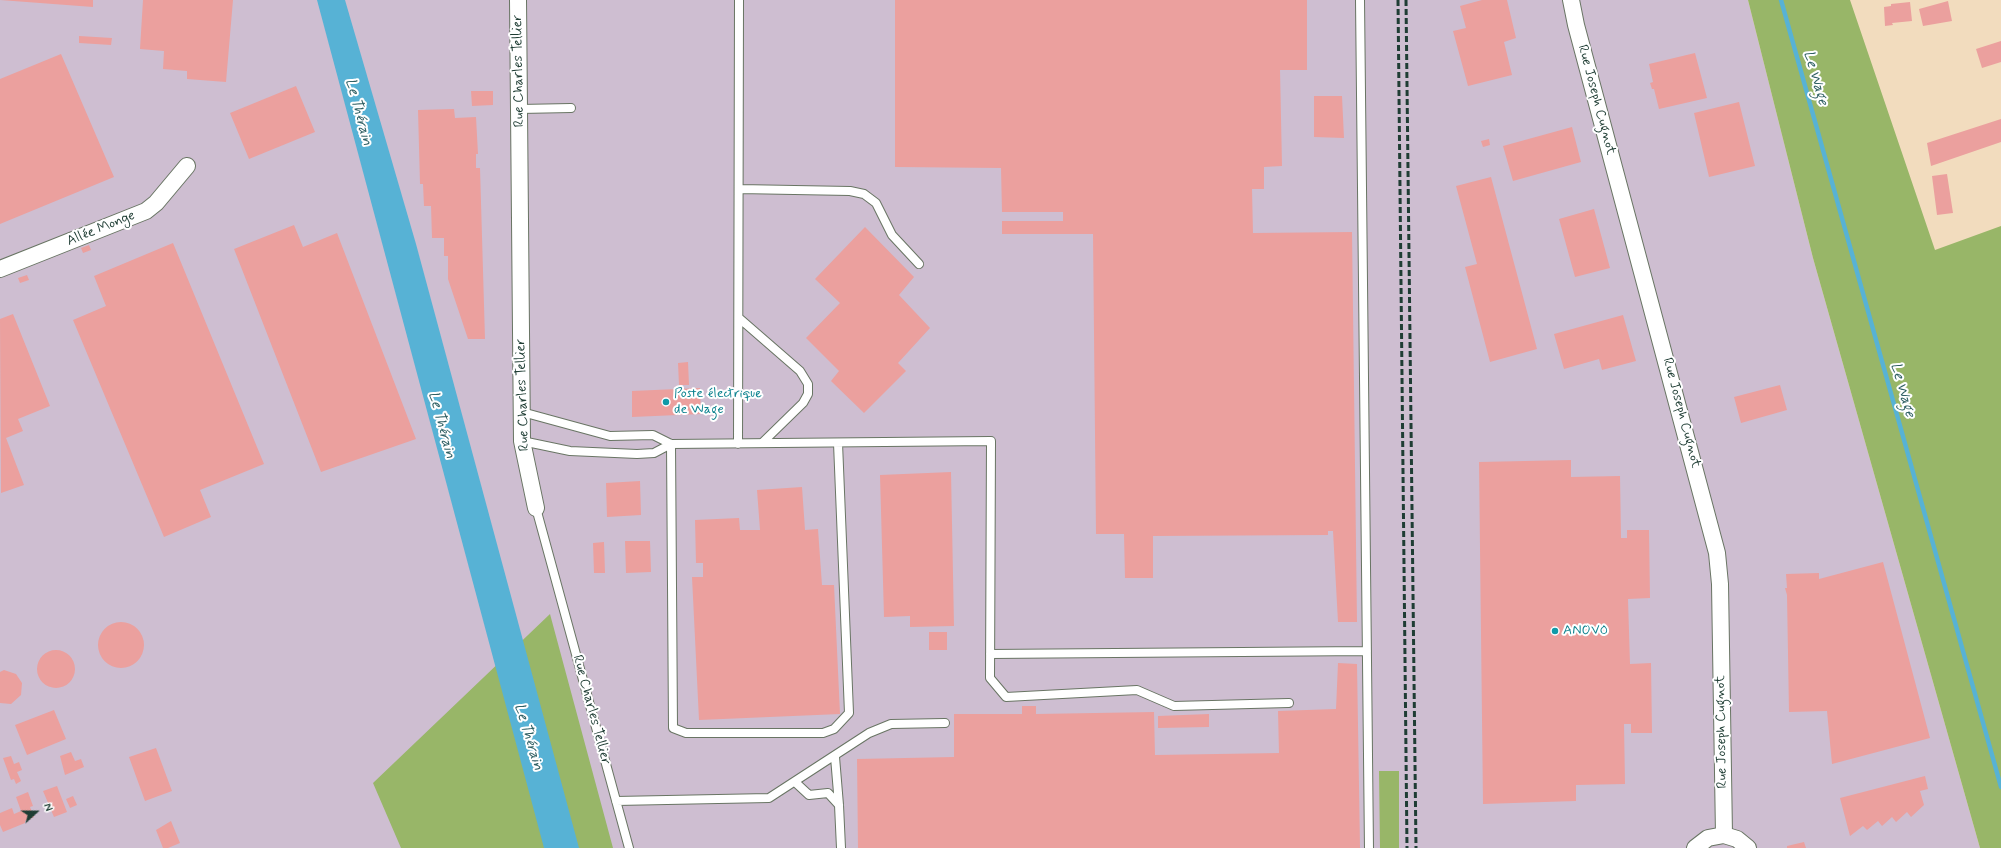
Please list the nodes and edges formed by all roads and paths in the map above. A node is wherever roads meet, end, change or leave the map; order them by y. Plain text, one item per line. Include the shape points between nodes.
1 (518, 0) edge
2 (739, 0) edge
3 (1360, 0) edge
4 (1571, 0) edge
5 (571, 108) dead end
6 (520, 109) junction
7 (187, 166) dead end
8 (739, 189) junction
9 (919, 264) dead end
10 (0, 269) edge
11 (739, 318) junction
12 (522, 412) junction
13 (522, 441) junction
14 (762, 443) junction
15 (838, 443) junction
16 (671, 444) junction
17 (738, 444) junction
18 (536, 508) joint
19 (1367, 650) junction
20 (990, 654) junction
21 (1289, 703) dead end
22 (945, 723) dead end
23 (834, 757) junction
24 (795, 782) junction
25 (616, 802) junction
26 (839, 805) junction
27 (1724, 835) junction
28 (629, 848) edge
29 (841, 848) edge
30 (1369, 848) edge
31 (1695, 848) edge
32 (1748, 848) edge

1 - 6 street, Rue Charles Tellier
2 - 8 lane
3 - 19 lane
4 - 27 street, Rue Joseph Cugnot via 1717,553 1721,592
5 - 6 lane
6 - 12 street, Rue Charles Tellier
7 - 10 street, Allée Monge via 156,203 146,211
8 - 9 lane via 850,191 864,194 876,203 892,235
8 - 11 lane
11 - 14 lane via 800,371 808,384 808,394 803,403
11 - 17 lane
12 - 13 street, Rue Charles Tellier
12 - 16 lane via 610,436 653,435
13 - 16 lane via 570,451 637,454 654,454
13 - 18 street, Rue Charles Tellier
14 - 15 lane
14 - 17 lane
15 - 16 lane via 849,713 834,729 823,733 686,733 673,728
15 - 20 lane via 990,441
16 - 17 lane
18 - 25 lane, Rue Charles Tellier
19 - 20 lane
19 - 30 lane
20 - 21 lane via 990,678 1006,698 1137,690 1174,706
22 - 23 lane via 891,724 869,733
23 - 24 lane
23 - 26 lane
24 - 25 lane via 769,798
24 - 26 lane via 809,795 828,793
25 - 28 lane, Rue Charles Tellier
26 - 29 lane
27 - 31 street via 1708,838
27 - 32 street via 1738,839

